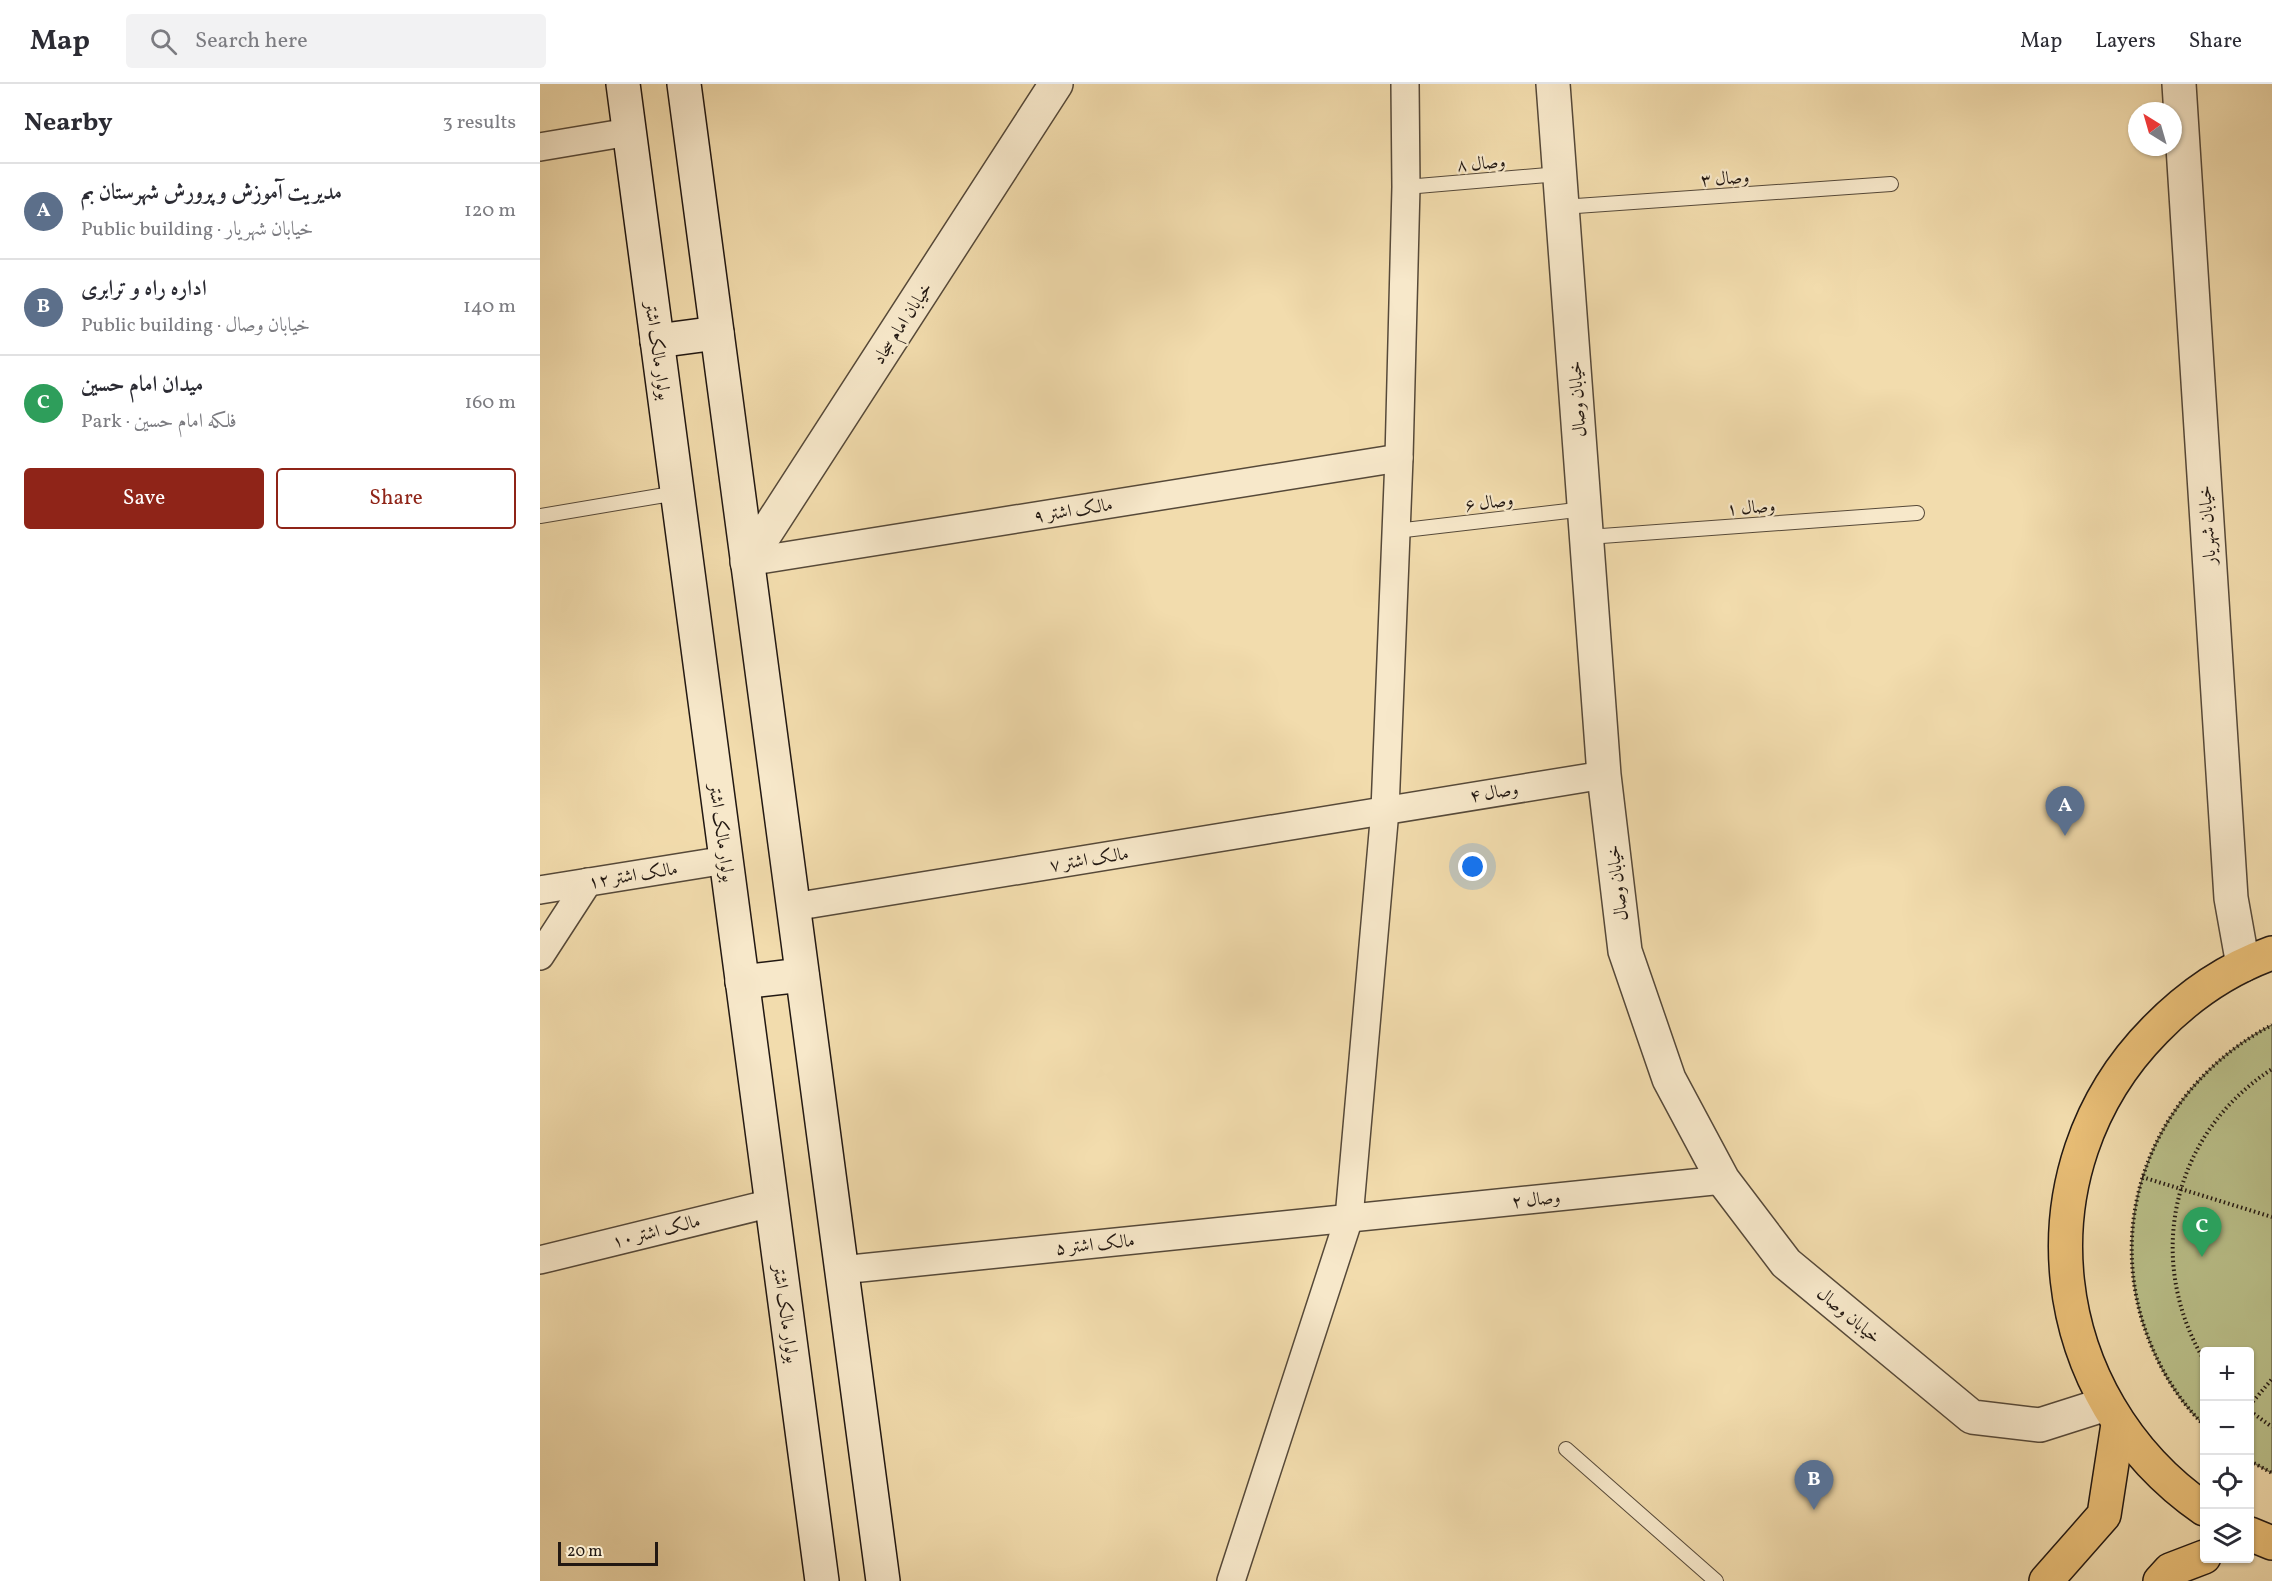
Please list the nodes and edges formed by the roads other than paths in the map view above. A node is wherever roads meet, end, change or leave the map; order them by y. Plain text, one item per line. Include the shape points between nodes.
1 (623, 84) edge
2 (684, 84) edge
3 (1056, 84) edge
4 (1404, 84) edge
5 (1553, 84) edge
6 (2179, 84) edge
7 (629, 132) junction
8 (540, 147) edge
9 (1560, 174) junction
10 (1891, 184) dead end
11 (1406, 187) junction
12 (1562, 207) junction
13 (717, 333) junction
14 (657, 341) junction
15 (1399, 458) junction
16 (677, 493) junction
17 (1917, 513) dead end
18 (540, 516) edge
19 (1586, 523) junction
20 (1396, 531) junction
21 (747, 562) junction
22 (1604, 775) junction
23 (1385, 810) junction
24 (726, 860) junction
25 (588, 882) junction
26 (540, 890) edge
27 (793, 907) junction
28 (540, 956) edge
29 (2258, 959) edge
30 (802, 975) junction
31 (742, 982) junction
32 (1723, 1180) junction
33 (772, 1203) junction
34 (1349, 1218) junction
35 (540, 1260) edge
36 (841, 1270) junction
37 (2112, 1414) junction
38 (1566, 1449) dead end
39 (2200, 1505) edge
40 (2200, 1559) edge
41 (819, 1580) edge
42 (883, 1581) edge
43 (1231, 1581) edge
44 (1716, 1581) edge
45 (2046, 1581) edge
46 (2160, 1581) edge

1 - 7 main road, بولوار مالک اشتر
2 - 13 main road
3 - 21 main road, خیابان امام سجاد
4 - 11 street
5 - 9 main road, خیابان وصال
6 - 29 main road, خیابان شهریار via 2231,898
7 - 8 street
7 - 14 main road, بولوار مالک اشتر
9 - 11 lane, وصال ۸
9 - 12 main road, خیابان وصال
10 - 12 lane, وصال ۳
11 - 15 street
12 - 19 main road, خیابان وصال
13 - 14 main road
13 - 21 main road
14 - 16 main road, بولوار مالک اشتر
15 - 20 street
15 - 21 street, مالک اشتر ۹
16 - 18 lane
16 - 24 main road, بولوار مالک اشتر
17 - 19 lane, وصال ۱
19 - 20 lane, وصال ۶
19 - 22 main road, خیابان وصال
20 - 23 street
21 - 27 main road
22 - 23 street, وصال ۴
22 - 32 main road, خیابان وصال via 1625,951 1669,1079
23 - 27 street, مالک اشتر ۷
23 - 34 street
24 - 25 street, مالک اشتر ۱۲
24 - 31 main road, بولوار مالک اشتر
25 - 26 street, مالک اشتر ۱۲
25 - 28 street
27 - 30 main road
29 - 37 main road via 2192,997 2147,1038 2111,1086 2085,1141 2069,1199 2068,1290 2082,1349
30 - 31 main road
30 - 36 main road
31 - 33 main road, بولوار مالک اشتر
32 - 34 street, وصال ۲
32 - 37 main road, خیابان وصال via 1786,1263 1972,1417 2040,1425
33 - 35 street, مالک اشتر ۱۰
33 - 41 main road, بولوار مالک اشتر
34 - 36 street, مالک اشتر ۵
34 - 43 street
36 - 42 main road
37 - 39 main road via 2157,1471
37 - 45 main road via 2104,1515
38 - 44 lane
40 - 46 main road via 2170,1570

